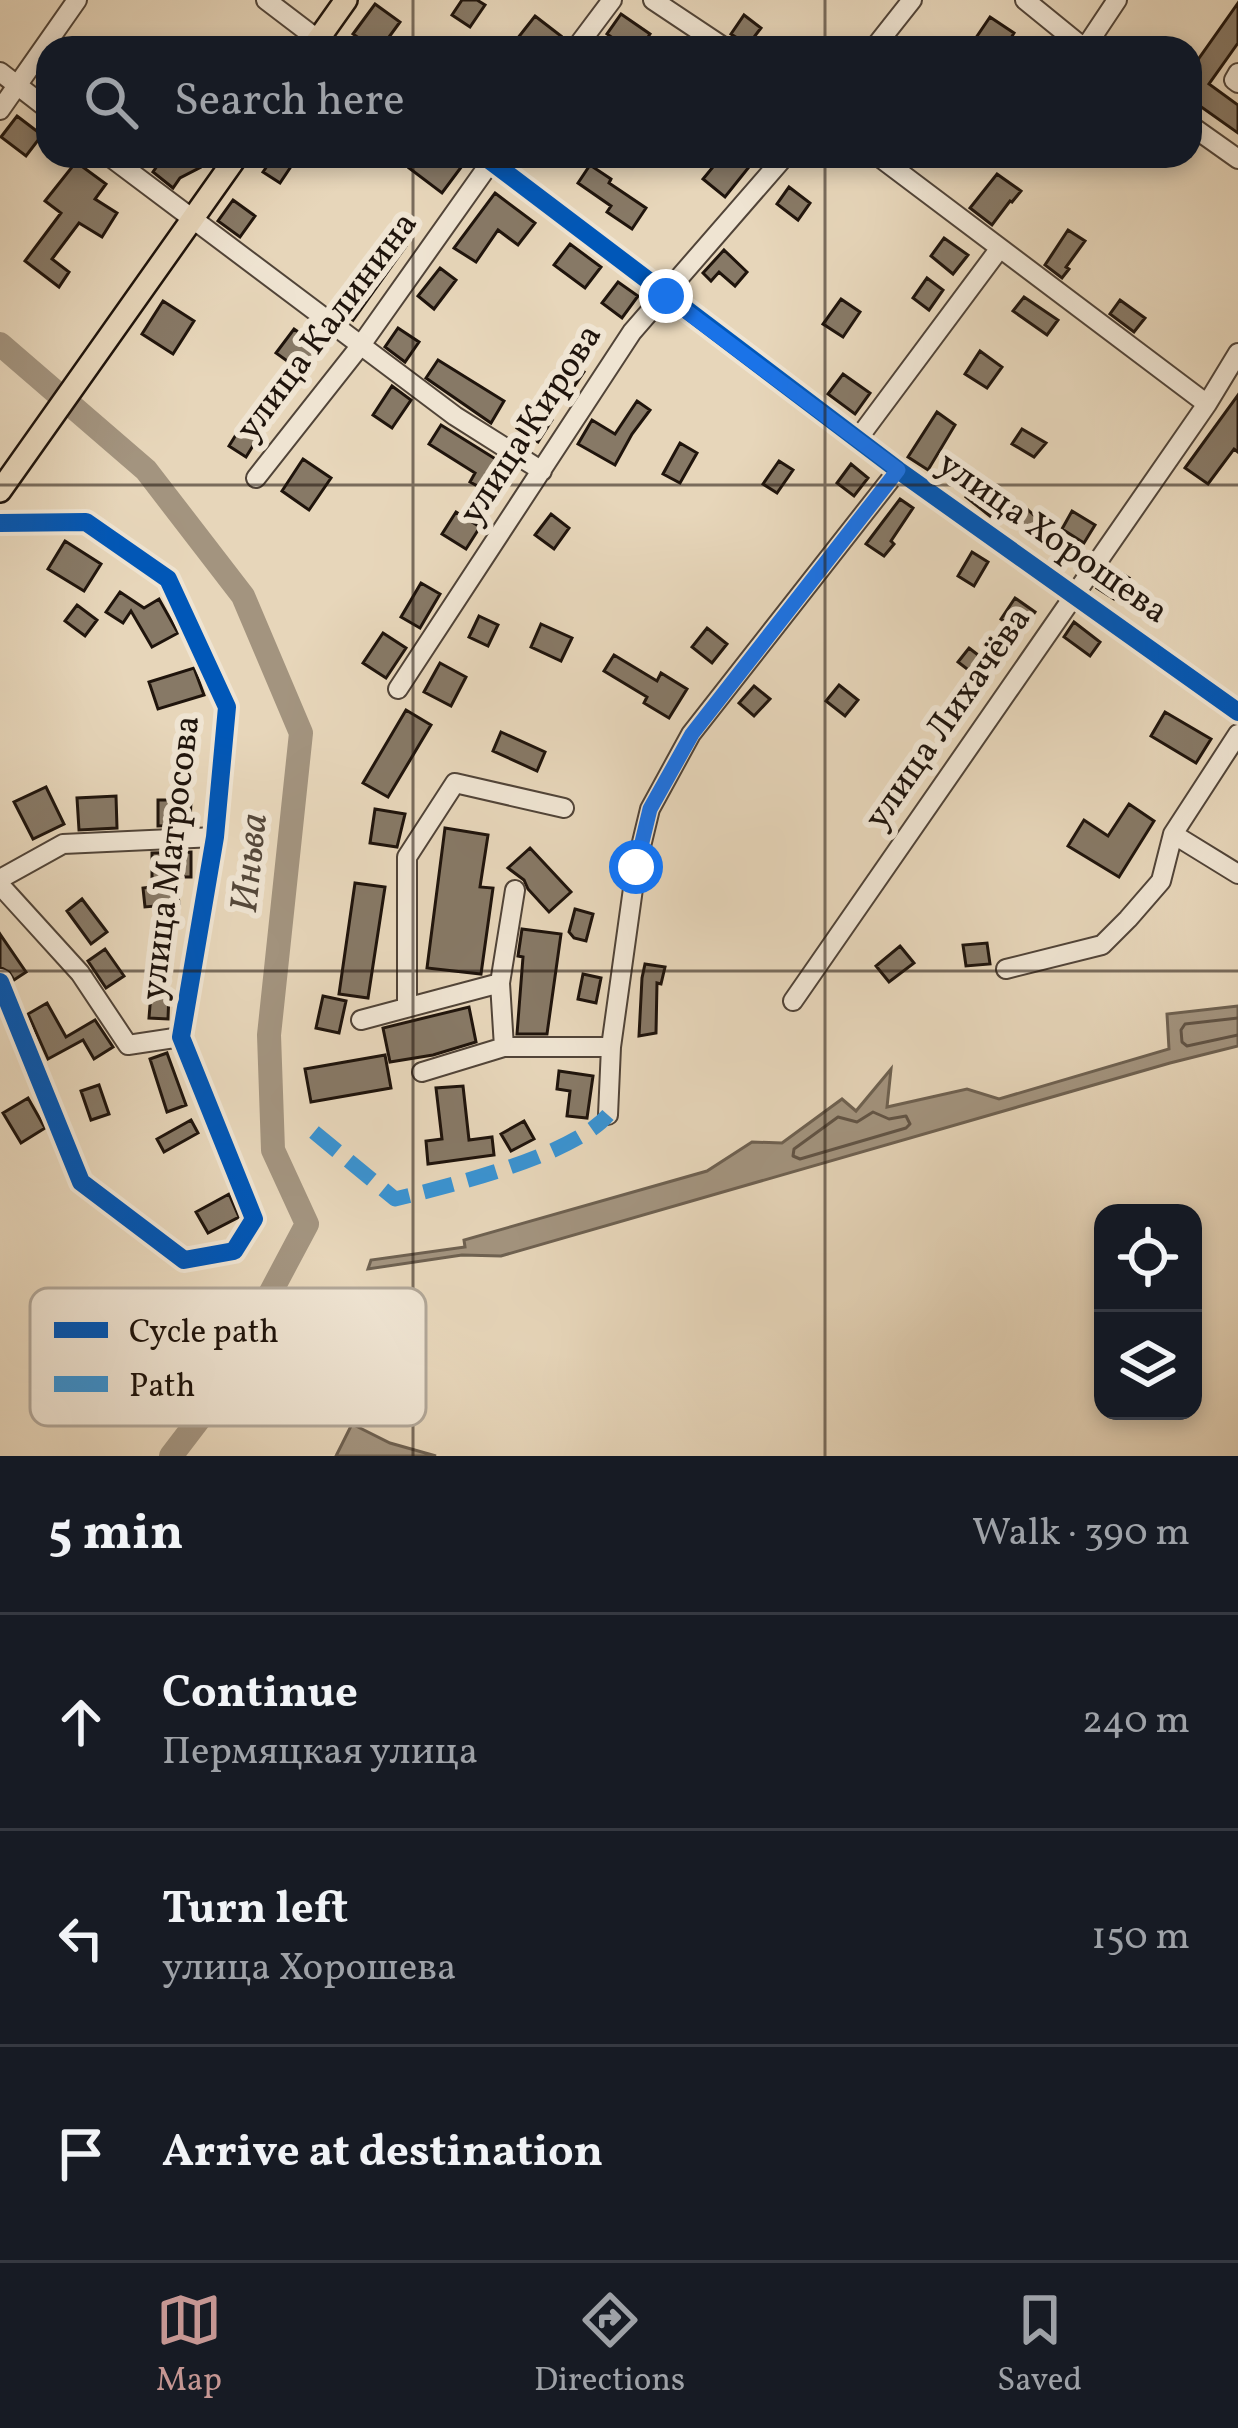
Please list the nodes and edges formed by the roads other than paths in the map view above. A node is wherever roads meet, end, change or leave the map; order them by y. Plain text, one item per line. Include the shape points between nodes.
1 (77, 0) edge
2 (266, 0) edge
3 (346, 0) edge
4 (612, 0) edge
5 (653, 0) edge
6 (912, 0) edge
7 (1024, 0) edge
8 (1117, 0) edge
9 (51, 36) edge
10 (309, 36) edge
11 (325, 36) edge
12 (585, 36) edge
13 (707, 36) edge
14 (884, 36) edge
15 (1069, 36) edge
16 (1092, 36) edge
17 (36, 57) edge
18 (0, 72) edge
19 (1238, 73) edge
20 (1238, 82) edge
21 (16, 85) junction
22 (36, 101) edge
23 (0, 110) edge
24 (1202, 133) edge
25 (1237, 155) edge
26 (125, 168) edge
27 (229, 168) edge
28 (483, 168) edge
29 (503, 168) edge
30 (775, 168) edge
31 (894, 168) edge
32 (192, 220) junction
33 (1000, 248) junction
34 (666, 296) junction
35 (361, 345) junction
36 (1238, 353) edge
37 (1207, 404) junction
38 (857, 440) junction
39 (898, 470) junction
40 (542, 471) junction
41 (256, 478) dead end
42 (0, 491) edge
43 (0, 523) edge
44 (1075, 595) junction
45 (398, 689) dead end
46 (1238, 712) edge
47 (1238, 734) edge
48 (564, 808) dead end
49 (1173, 834) junction
50 (215, 837) junction
51 (1238, 874) edge
52 (0, 882) edge
53 (515, 890) dead end
54 (1006, 969) dead end
55 (0, 982) edge
56 (500, 983) junction
57 (793, 1001) dead end
58 (407, 1008) junction
59 (361, 1020) dead end
60 (182, 1037) junction
61 (504, 1047) junction
62 (611, 1047) junction
63 (422, 1072) dead end
64 (608, 1115) dead end

1 - 9 street
2 - 10 street
3 - 11 main road
4 - 12 street
5 - 13 street
6 - 14 street
7 - 15 street
8 - 16 street
17 - 21 street
18 - 21 street
19 - 20 street
21 - 22 street
21 - 23 street
24 - 25 street
26 - 32 street
27 - 32 main road
28 - 35 street, улица Калинина
29 - 34 street, улица Хорошева
30 - 34 street, улица Кирова
31 - 33 street
32 - 35 street
32 - 42 main road
33 - 37 street
33 - 38 street
34 - 38 street, улица Хорошева
34 - 40 street, улица Кирова via 632,332
35 - 40 street
35 - 41 street, улица Калинина
36 - 37 street, улица Лихачёва
37 - 44 street, улица Лихачёва
38 - 39 street, улица Хорошева
39 - 44 street, улица Хорошева
39 - 62 street via 692,734 650,809
40 - 45 street, улица Кирова
43 - 50 street, улица Матросова via 86,522 168,579 227,706
44 - 46 street, улица Хорошева
44 - 57 street, улица Лихачёва
47 - 49 street
48 - 58 street via 455,783 407,856
49 - 51 street
49 - 54 street via 1162,881 1102,945
50 - 52 street via 63,844
50 - 60 street, улица Матросова
52 - 60 street via 80,973 128,1045
53 - 56 street
55 - 60 street, улица Матросова via 80,1182 184,1260 234,1251 254,1219
56 - 58 street
56 - 61 street
58 - 59 street
61 - 62 street
61 - 63 street
62 - 64 street

